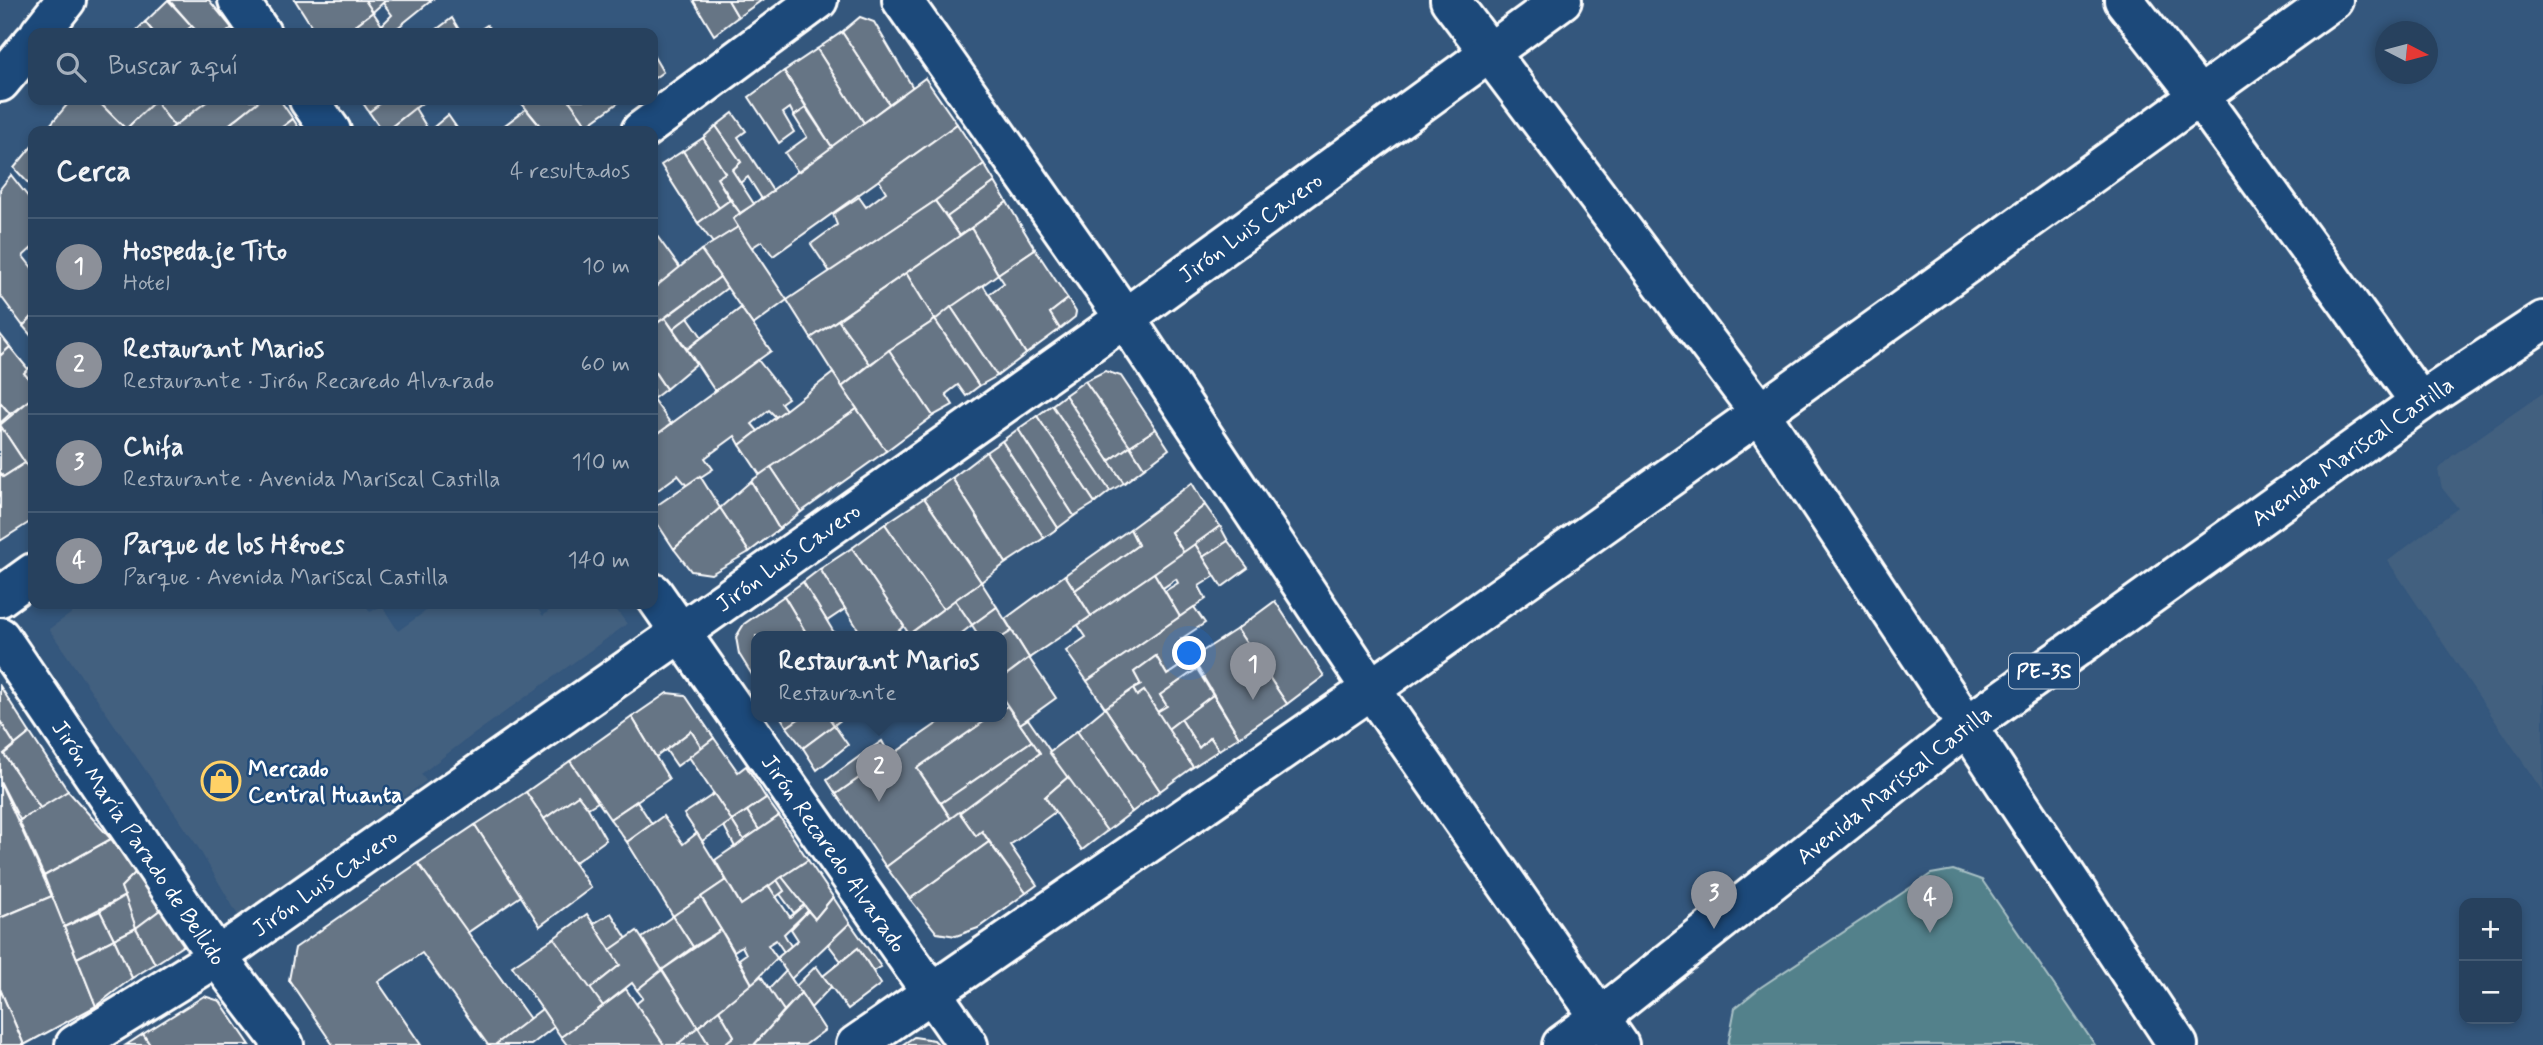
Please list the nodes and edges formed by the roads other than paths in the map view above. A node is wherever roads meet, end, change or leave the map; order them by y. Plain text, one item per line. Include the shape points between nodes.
1 (66, 0) edge
2 (238, 0) edge
3 (818, 0) edge
4 (902, 0) edge
5 (1450, 0) edge
6 (1562, 0) edge
7 (2124, 0) edge
8 (2333, 0) edge
9 (44, 28) edge
10 (258, 28) edge
11 (28, 48) edge
12 (1489, 51) junction
13 (0, 82) edge
14 (2199, 96) junction
15 (313, 105) edge
16 (327, 126) edge
17 (648, 126) edge
18 (1125, 318) junction
19 (2543, 321) edge
20 (2420, 402) junction
21 (1760, 413) junction
22 (28, 577) edge
23 (0, 597) edge
24 (658, 600) edge
25 (680, 633) junction
26 (0, 637) edge
27 (1371, 689) junction
28 (1968, 724) junction
29 (217, 957) junction
30 (931, 993) junction
31 (1609, 1032) edge
32 (75, 1045) edge
33 (284, 1045) edge
34 (856, 1045) edge
35 (968, 1045) edge
36 (1562, 1045) edge
37 (2178, 1045) edge

1 - 9 main road
2 - 10 main road
3 - 17 main road
4 - 18 main road
5 - 12 main road
6 - 12 main road, Jirón Luis Cavero
7 - 14 main road
8 - 14 main road
11 - 13 main road
12 - 18 main road, Jirón Luis Cavero
12 - 21 main road
14 - 20 main road
14 - 21 main road
15 - 16 main road
18 - 25 main road, Jirón Luis Cavero
18 - 27 main road
19 - 20 main road, Avenida Mariscal Castilla / PE-3S
20 - 28 main road, Avenida Mariscal Castilla / PE-3S
21 - 27 main road
21 - 28 main road
22 - 23 main road
24 - 25 main road, Jirón Recaredo Alvarado
25 - 29 main road, Jirón Luis Cavero
25 - 30 main road, Jirón Recaredo Alvarado
26 - 29 main road, Jirón María Parado de Bellido
27 - 30 main road
27 - 31 main road
28 - 31 main road, Avenida Mariscal Castilla / PE-3S
28 - 37 main road
29 - 32 main road, Jirón Luis Cavero
29 - 33 main road, Jirón María Parado de Bellido
30 - 34 main road
30 - 35 main road, Jirón Recaredo Alvarado
31 - 36 main road, Avenida Mariscal Castilla / PE-3S

